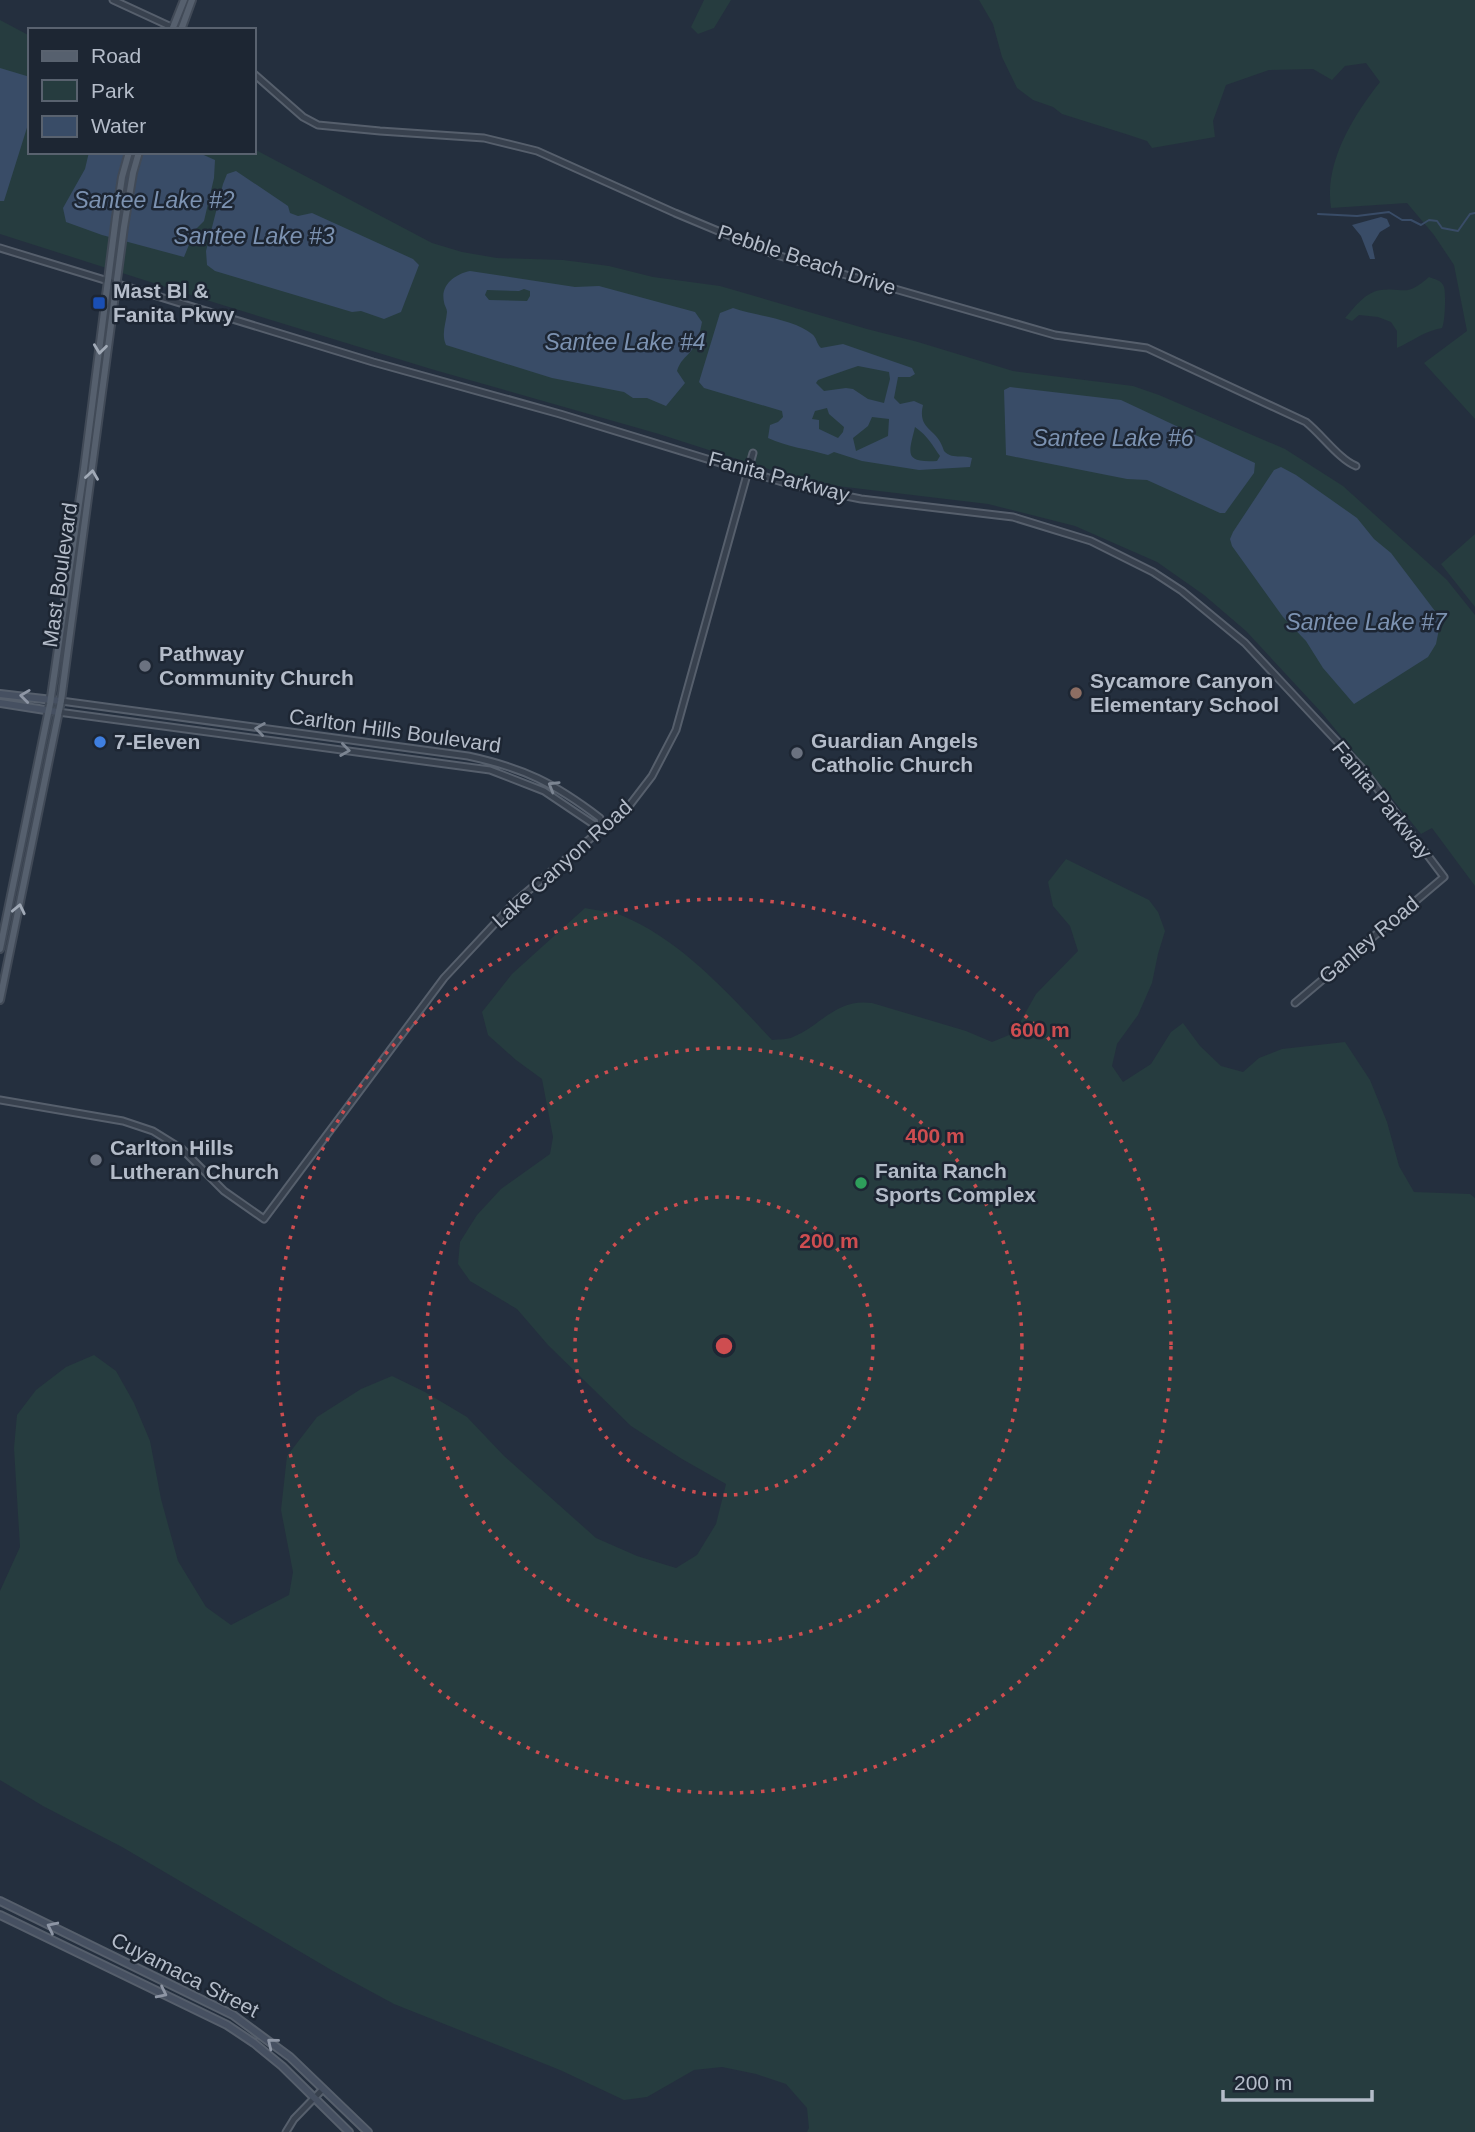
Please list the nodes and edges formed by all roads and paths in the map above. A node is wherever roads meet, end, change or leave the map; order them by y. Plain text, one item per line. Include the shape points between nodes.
1 (113, 0) edge
2 (184, 0) edge
3 (192, 0) edge
4 (174, 28) edge
5 (176, 28) edge
6 (177, 28) edge
7 (256, 76) edge
8 (128, 154) edge
9 (138, 154) edge
10 (0, 248) edge
11 (108, 282) junction
12 (117, 285) junction
13 (753, 453) dead end
14 (1356, 466) dead end
15 (748, 471) junction
16 (0, 694) edge
17 (50, 699) junction
18 (61, 701) junction
19 (0, 703) edge
20 (48, 710) junction
21 (58, 712) junction
22 (602, 830) junction
23 (1444, 877) joint
24 (0, 949) edge
25 (0, 1000) edge
26 (1296, 1003) dead end
27 (0, 1100) edge
28 (0, 1901) edge
29 (0, 1914) edge
30 (323, 2089) junction
31 (313, 2099) junction
32 (286, 2132) edge
33 (349, 2132) edge
34 (368, 2132) edge

1 - 4 street
2 - 5 main road
3 - 6 main road
7 - 14 street, Pebble Beach Drive via 318,125 484,138 516,145 773,254 1055,335 1147,348 1307,422 1346,462
8 - 11 main road, Mast Boulevard
9 - 12 main road, Mast Boulevard
10 - 11 street, Fanita Parkway
11 - 12 street, Fanita Parkway
11 -> 17 main road, Mast Boulevard
12 - 15 street, Fanita Parkway
18 -> 12 main road, Mast Boulevard
13 - 15 street, Lake Canyon Road
15 - 22 street, Lake Canyon Road via 670,744 641,792
15 - 23 street, Fanita Parkway via 835,495 1013,517 1091,541 1153,572 1213,615 1265,662 1361,767
17 -> 16 main road, Carlton Hills Boulevard
17 - 18 main road, Carlton Hills Boulevard
17 - 20 main road, Mast Boulevard
18 - 21 main road, Mast Boulevard
22 -> 18 street, Carlton Hills Boulevard via 600,818 578,802 533,774 503,764
19 - 20 main road, Carlton Hills Boulevard
20 - 21 main road, Carlton Hills Boulevard
20 - 24 main road, Mast Boulevard
21 -> 22 street, Carlton Hills Boulevard via 490,770 544,791
25 -> 21 main road, Mast Boulevard
22 - 27 street, Lake Canyon Road via 516,901 444,978 264,1219 224,1191 183,1149 153,1131 123,1121
23 - 26 street, Ganley Road
30 -> 28 main road, Cuyamaca Street via 290,2057 233,2015
29 -> 31 main road, Cuyamaca Street via 227,2025 282,2066
30 - 31 street
30 - 34 main road, Cuyamaca Street
31 - 32 street
31 - 33 main road, Cuyamaca Street

